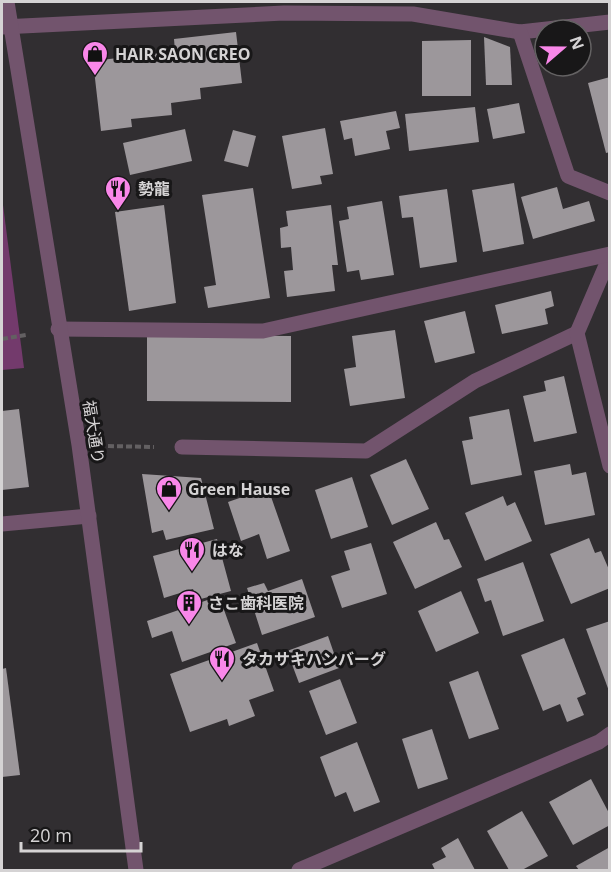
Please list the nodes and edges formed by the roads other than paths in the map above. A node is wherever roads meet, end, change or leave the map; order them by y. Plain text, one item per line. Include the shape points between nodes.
1 (7, 2) edge
2 (609, 22) edge
3 (6, 25) edge
4 (520, 32) junction
5 (609, 193) edge
6 (609, 255) edge
7 (58, 329) junction
8 (577, 333) junction
9 (182, 447) road end
10 (609, 465) edge
11 (89, 516) junction
12 (2, 524) edge
13 (609, 734) edge
14 (136, 870) edge
15 (299, 870) edge

1 - 3 street, 福大通り
2 - 4 street
3 - 4 street via 284,13 412,14
3 - 7 street, 福大通り
4 - 5 street via 568,176
6 - 7 street via 263,331
6 - 8 street
7 - 11 street, 福大通り
8 - 9 street via 475,381 366,451
8 - 10 street
11 - 12 street
11 - 14 street, 福大通り
13 - 15 street via 599,742

